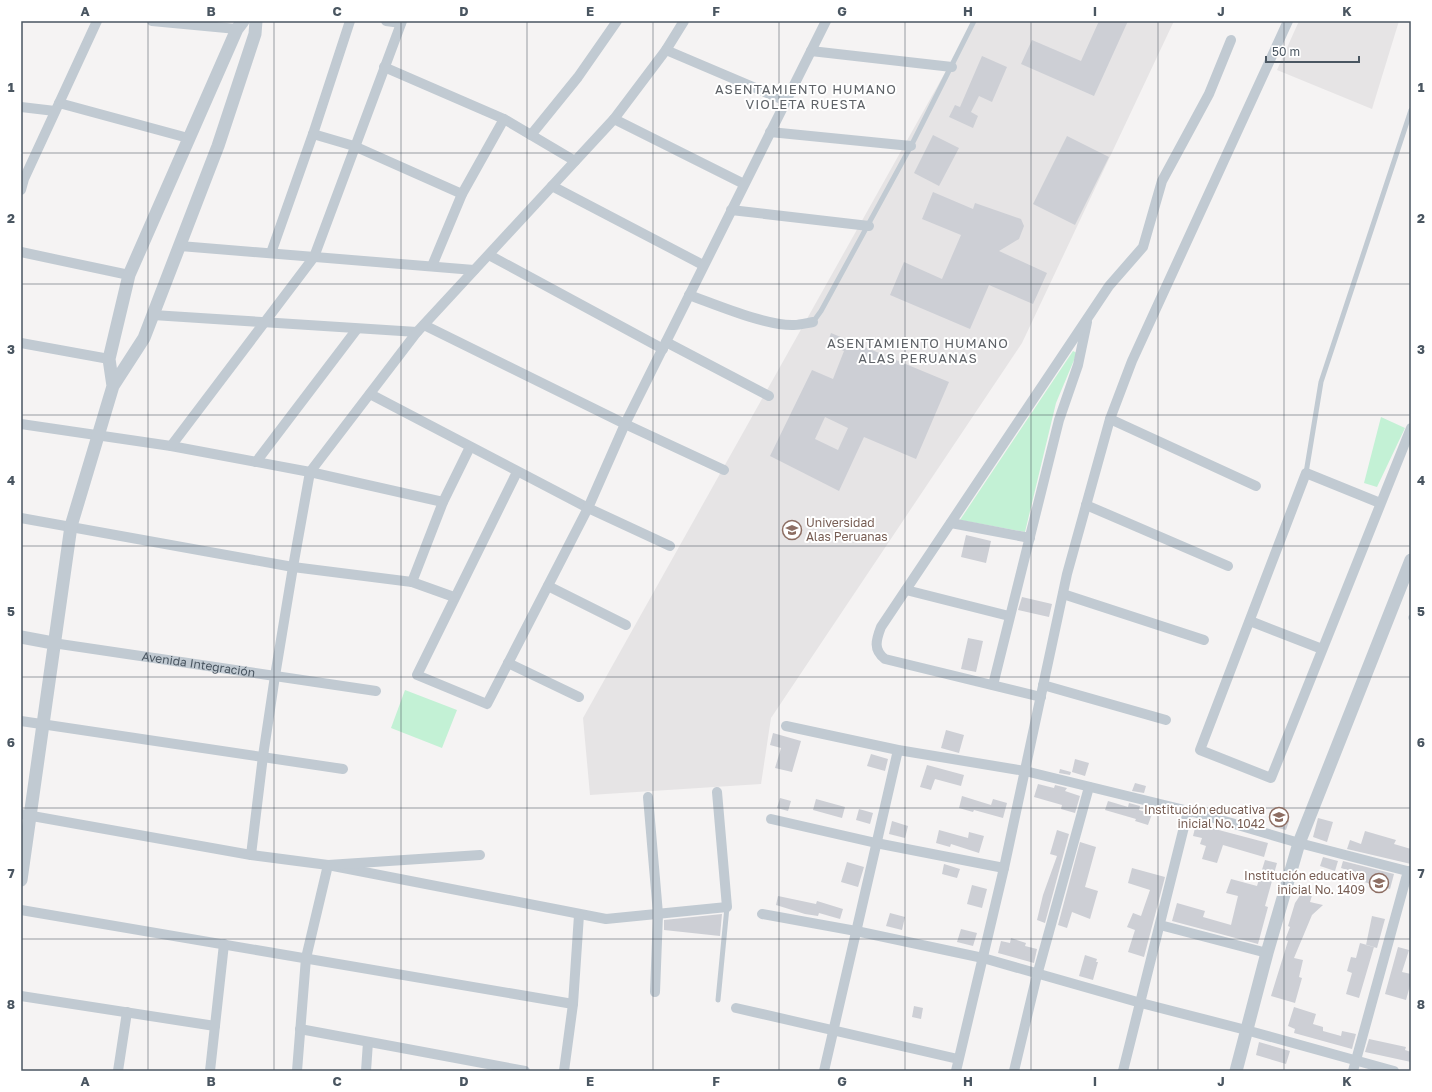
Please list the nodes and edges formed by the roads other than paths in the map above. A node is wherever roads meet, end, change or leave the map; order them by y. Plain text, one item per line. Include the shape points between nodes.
1 (97, 21) edge
2 (152, 21) edge
3 (256, 21) edge
4 (350, 21) edge
5 (386, 21) edge
6 (617, 21) edge
7 (684, 21) edge
8 (826, 21) edge
9 (974, 21) edge
10 (1288, 21) edge
11 (401, 22) edge
12 (240, 25) edge
13 (1231, 40) dead end
14 (666, 50) junction
15 (811, 51) junction
16 (384, 67) junction
17 (952, 67) junction
18 (786, 101) junction
19 (21, 107) edge
20 (57, 107) junction
21 (1411, 110) edge
22 (504, 119) junction
23 (614, 119) junction
24 (770, 132) junction
25 (313, 134) junction
26 (531, 135) junction
27 (188, 138) junction
28 (354, 146) junction
29 (911, 146) junction
30 (575, 161) junction
31 (23, 178) edge
32 (744, 184) junction
33 (552, 186) junction
34 (21, 190) edge
35 (462, 194) junction
36 (731, 210) junction
37 (869, 226) junction
38 (180, 246) junction
39 (21, 252) edge
40 (271, 253) junction
41 (488, 255) junction
42 (314, 257) junction
43 (704, 265) junction
44 (432, 266) junction
45 (474, 270) junction
46 (129, 275) junction
47 (689, 295) junction
48 (153, 315) junction
49 (1087, 318) junction
50 (813, 322) joint
51 (264, 323) junction
52 (357, 328) junction
53 (420, 328) junction
54 (21, 343) edge
55 (665, 345) junction
56 (109, 359) junction
57 (113, 386) junction
58 (370, 394) junction
59 (769, 396) dead end
60 (1110, 419) junction
61 (21, 424) edge
62 (625, 424) junction
63 (1411, 428) edge
64 (98, 435) junction
65 (171, 446) junction
66 (470, 447) junction
67 (256, 462) junction
68 (724, 470) dead end
69 (310, 472) junction
70 (517, 472) junction
71 (1306, 473) junction
72 (1256, 486) dead end
73 (443, 502) junction
74 (1380, 503) junction
75 (1086, 505) junction
76 (588, 508) junction
77 (21, 518) edge
78 (951, 523) junction
79 (71, 526) junction
80 (1030, 538) junction
81 (670, 546) dead end
82 (1411, 560) edge
83 (1228, 566) dead end
84 (293, 567) junction
85 (412, 582) junction
86 (548, 586) junction
87 (906, 590) junction
88 (1063, 594) junction
89 (454, 597) junction
90 (1009, 616) junction
91 (1250, 621) junction
92 (626, 625) dead end
93 (21, 637) edge
94 (1204, 640) dead end
95 (53, 643) junction
96 (1322, 649) junction
97 (508, 663) junction
98 (275, 676) junction
99 (993, 685) junction
100 (1043, 685) junction
101 (376, 691) dead end
102 (1041, 696) junction
103 (579, 697) dead end
104 (1166, 720) dead end
105 (21, 721) edge
106 (44, 724) junction
107 (786, 726) dead end
108 (898, 750) junction
109 (263, 756) junction
110 (343, 769) dead end
111 (1025, 772) junction
112 (1089, 787) junction
113 (717, 792) dead end
114 (648, 797) dead end
115 (1188, 811) junction
116 (26, 815) edge
117 (771, 819) dead end
118 (876, 843) junction
119 (1299, 843) junction
120 (251, 855) junction
121 (480, 855) dead end
122 (328, 865) junction
123 (1004, 868) junction
124 (1410, 872) edge
125 (21, 880) edge
126 (727, 907) junction
127 (21, 910) edge
128 (658, 914) junction
129 (762, 914) dead end
130 (579, 915) junction
131 (1160, 925) junction
132 (856, 931) junction
133 (224, 944) junction
134 (1267, 953) junction
135 (306, 958) junction
136 (983, 958) junction
137 (1038, 974) junction
138 (655, 992) dead end
139 (21, 996) edge
140 (718, 1000) dead end
141 (573, 1004) junction
142 (1141, 1004) junction
143 (736, 1008) dead end
144 (127, 1012) junction
145 (215, 1026) junction
146 (300, 1029) junction
147 (833, 1030) junction
148 (1246, 1030) junction
149 (368, 1042) junction
150 (958, 1059) junction
151 (1355, 1060) junction
152 (482, 1067) edge
153 (118, 1071) edge
154 (210, 1071) edge
155 (297, 1071) edge
156 (366, 1071) edge
157 (525, 1071) edge
158 (564, 1071) edge
159 (824, 1071) edge
160 (956, 1071) edge
161 (1014, 1071) edge
162 (1123, 1071) edge
163 (1236, 1071) edge
164 (1353, 1071) edge
165 (1394, 1071) edge

1 - 20 street
2 - 12 street
3 - 38 street via 255,34 218,146
4 - 25 street
5 - 11 street
6 - 26 street via 578,77
7 - 14 street
8 - 15 street
9 - 17 lane
10 - 60 street via 1132,361
11 - 16 street
12 - 27 street
13 - 49 street via 1209,94 1162,181 1143,247 1109,286
14 - 18 street
14 - 23 street
15 - 17 street
15 - 18 street
16 - 22 street
16 - 28 street
17 - 29 lane
18 - 24 street
19 - 20 street
20 - 27 street
20 - 31 street
21 - 71 lane via 1320,382
22 - 26 street
22 - 35 street
23 - 30 street
23 - 32 street
24 - 29 street
24 - 32 street
25 - 28 street
25 - 40 street
26 - 30 street
27 - 46 street
28 - 35 street
28 - 42 street
29 - 37 lane
30 - 33 street
31 - 34 street
32 - 36 street
33 - 41 street
33 - 43 street
35 - 44 street
36 - 37 street
36 - 43 street
37 - 50 lane
38 - 40 street
38 - 48 street
39 - 46 street
40 - 42 street
41 - 45 street
41 - 55 street
42 - 44 street
42 - 51 street
43 - 47 street
44 - 45 street
45 - 53 street
46 - 56 street
47 - 50 street via 780,324
47 - 55 street
48 - 51 street
48 - 57 street via 144,338
49 - 78 street
49 - 80 street via 1078,365 1059,420
51 - 52 street
51 - 65 street
52 - 53 street
52 - 67 street
53 - 58 street
53 - 62 street
54 - 56 street
55 - 59 street
55 - 62 street
56 - 57 street
57 - 64 street
58 - 66 street
58 - 69 street
60 - 72 street
60 - 75 street
61 - 64 street
62 - 68 street
62 - 76 street
63 - 74 street
64 - 65 street
64 - 79 street
65 - 67 street
66 - 70 street
66 - 73 street
67 - 69 street
69 - 73 street
69 - 84 street
70 - 76 street
70 - 89 street
71 - 74 street
71 - 91 street
73 - 85 street
74 - 96 street
75 - 83 street
75 - 88 street
76 - 81 street
76 - 86 street
77 - 79 street
78 - 80 street
78 - 87 street
79 - 84 street
79 - 95 street
80 - 90 street
82 - 119 street
84 - 85 street
84 - 98 street
85 - 89 street
86 - 92 street
86 - 97 street
87 - 90 street
87 - 99 street via 881,627 876,643 878,654 885,660 895,663
88 - 94 street
88 - 100 street
89 - 97 street via 417,675 487,704
90 - 99 street
91 - 96 street
91 - 96 street via 1200,750 1272,778
93 - 95 street, Avenida Integración
95 - 98 street, Avenida Integración
95 - 106 street
97 - 103 street
98 - 101 street, Avenida Integración
98 - 109 street
99 - 102 street
100 - 102 street
100 - 104 street
102 - 111 street
105 - 106 street
106 - 109 street
106 - 116 street
107 - 108 street
108 - 111 street
108 - 118 street
109 - 110 street
109 - 120 street
111 - 112 street
111 - 123 street
112 - 115 street
112 - 137 street
113 - 126 street
114 - 128 street
115 - 119 street
115 - 131 street
116 - 120 street
116 - 125 street
117 - 118 street
118 - 123 street
118 - 132 street
119 - 124 street
119 - 134 street
120 - 122 street
121 - 122 street
122 - 130 street
122 - 135 street
123 - 136 street
124 - 151 street
126 - 128 street
126 - 140 lane
127 - 133 street
128 - 130 street via 606,919
128 - 138 street
129 - 132 street
130 - 141 street
131 - 134 street
131 - 142 street
132 - 136 street
132 - 147 street
133 - 135 street
133 - 145 street
134 - 148 street
135 - 141 street
135 - 146 street
136 - 137 street
136 - 150 street
137 - 142 street
137 - 161 street
139 - 144 street
141 - 158 street
142 - 148 street
142 - 162 street
143 - 147 street
144 - 145 street
144 - 153 street
145 - 154 street
146 - 149 street
146 - 155 street
147 - 150 street
147 - 159 street
148 - 151 street
148 - 163 street
149 - 152 street
149 - 156 street
150 - 160 street
151 - 164 street
151 - 165 street
152 - 157 street

